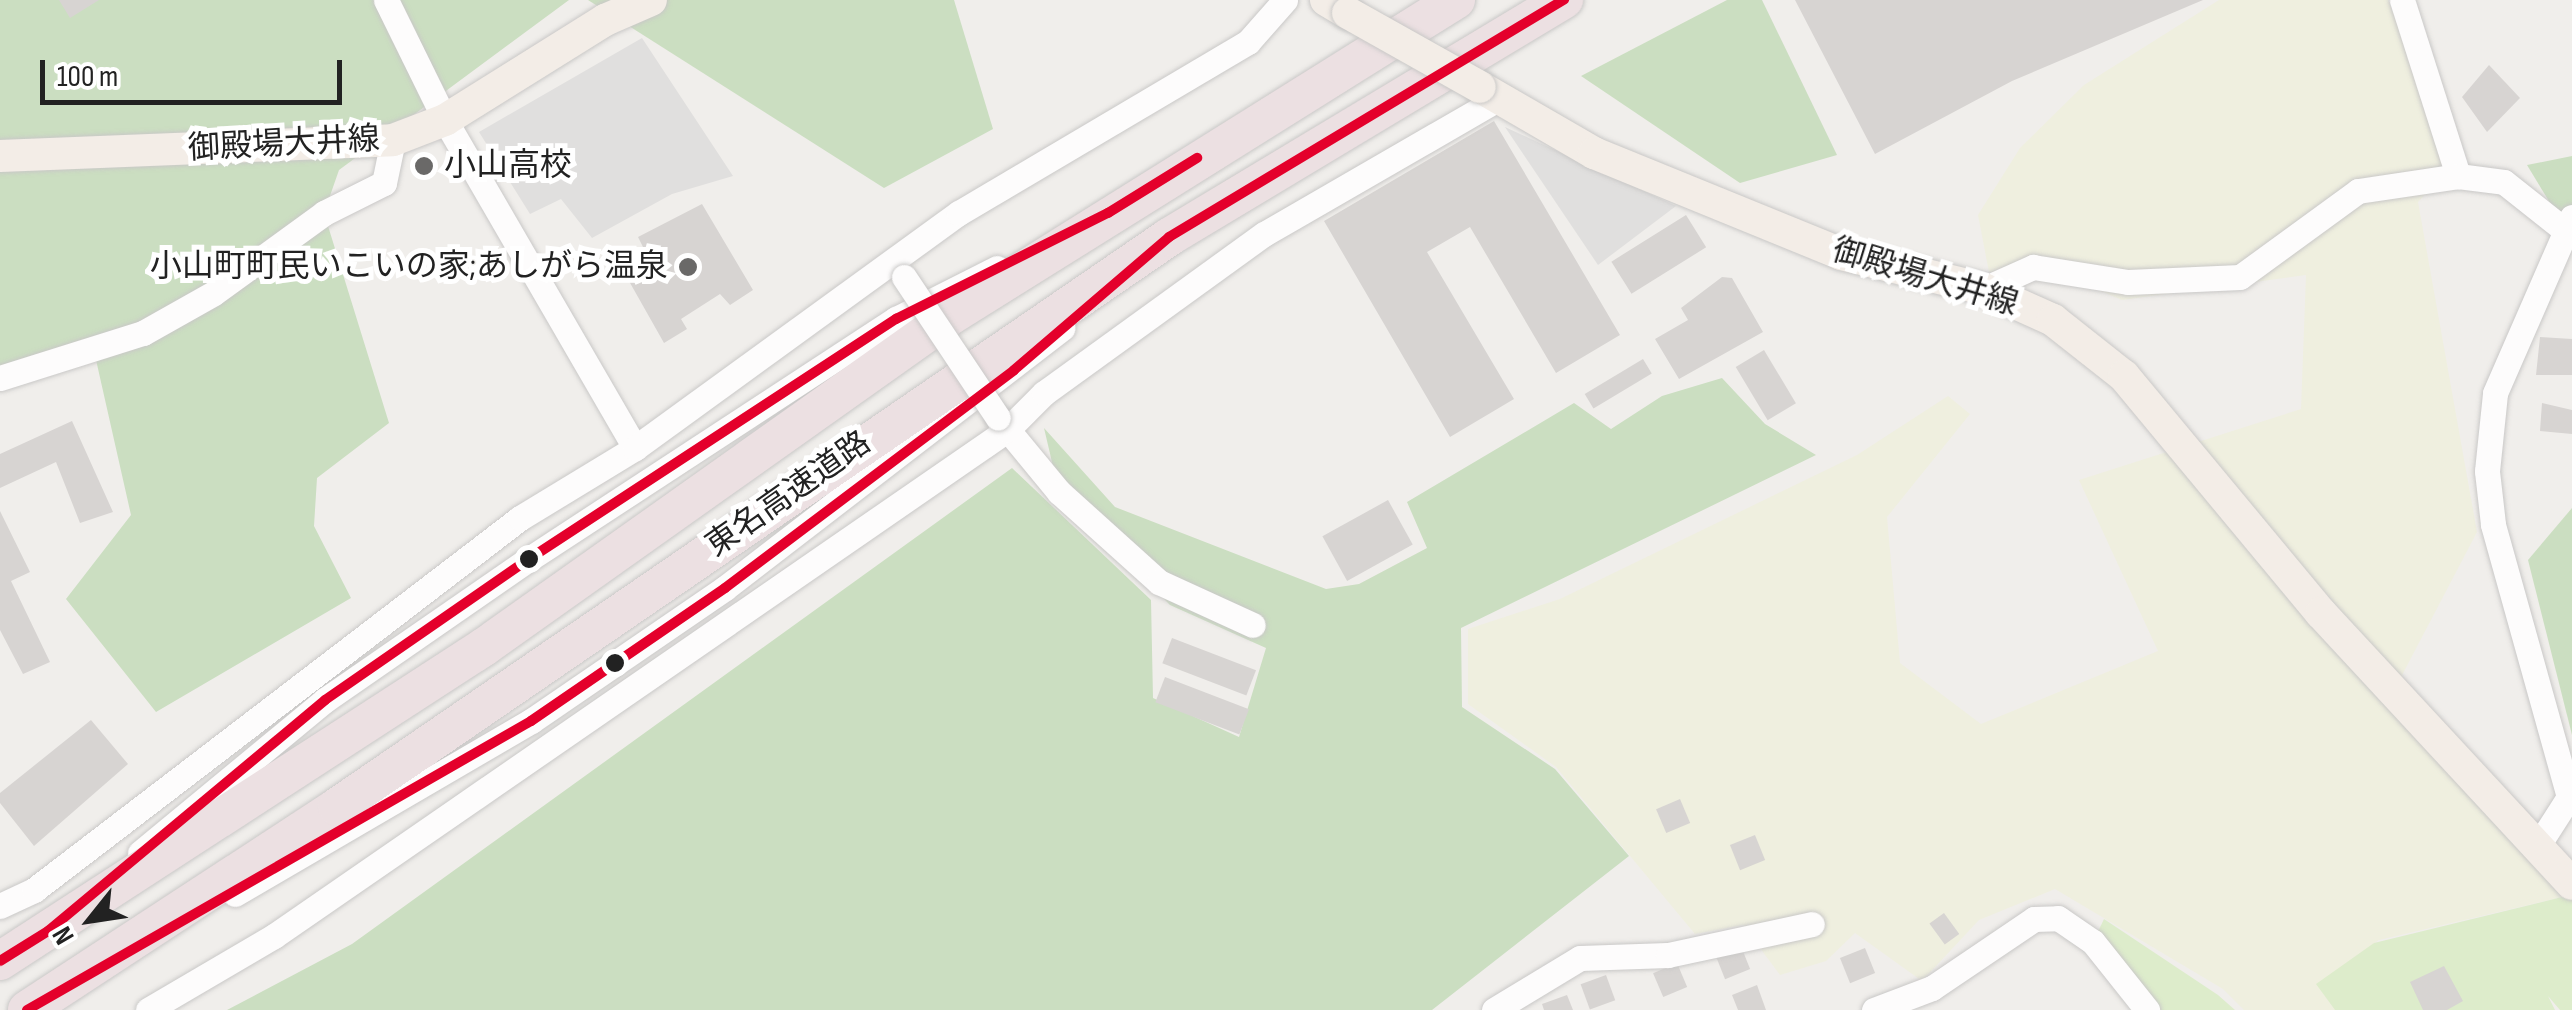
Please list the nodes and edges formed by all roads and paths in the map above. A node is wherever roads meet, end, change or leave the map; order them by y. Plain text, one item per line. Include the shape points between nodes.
1 (386, 0) edge
2 (652, 0) edge
3 (1285, 0) edge
4 (1456, 0) edge
5 (1564, 0) edge
6 (2402, 0) edge
7 (1337, 6) edge
8 (1489, 93) junction
9 (445, 120) junction
10 (393, 140) junction
11 (0, 156) edge
12 (2458, 176) junction
13 (2567, 223) edge
14 (898, 268) junction
15 (1984, 289) junction
16 (0, 378) edge
17 (1003, 424) junction
18 (634, 448) junction
19 (1254, 626) dead end
20 (2537, 847) junction
21 (2569, 878) edge
22 (0, 906) edge
23 (1812, 924) dead end
24 (0, 961) edge
25 (41, 1002) edge
26 (148, 1010) edge
27 (1494, 1010) edge
28 (1874, 1010) edge
29 (2147, 1010) edge

1 - 9 street
2 - 9 main road, 御殿場大井線 via 605,20
3 - 14 street via 1248,42
4 - 24 highway, 東名高速道路 via 1108,213 818,406 484,647
5 - 25 highway, 東名高速道路 via 1169,236
6 - 12 street
7 - 8 main road, 御殿場大井線, bridge
8 - 15 main road, 御殿場大井線 via 1594,152 1841,254
8 - 17 street via 1264,234
9 - 10 main road, 御殿場大井線
9 - 18 street
10 - 11 main road, 御殿場大井線
10 - 16 street via 384,184 324,213 214,292 144,333
12 - 13 street via 2504,182
12 - 15 street via 2358,191 2240,277 2128,282 2033,267
13 - 20 street via 2495,393 2486,472 2493,524 2569,798
14 - 17 street, bridge
14 - 18 street
15 - 20 main road, 御殿場大井線 via 2053,320 2124,376 2321,613
17 - 19 street via 1059,492 1159,582
17 - 26 street via 274,936
18 - 22 street via 520,518 49,878
20 - 21 main road, 御殿場大井線
23 - 27 street via 1668,955 1580,958
28 - 29 street via 1932,988 2034,918 2058,918 2093,942

